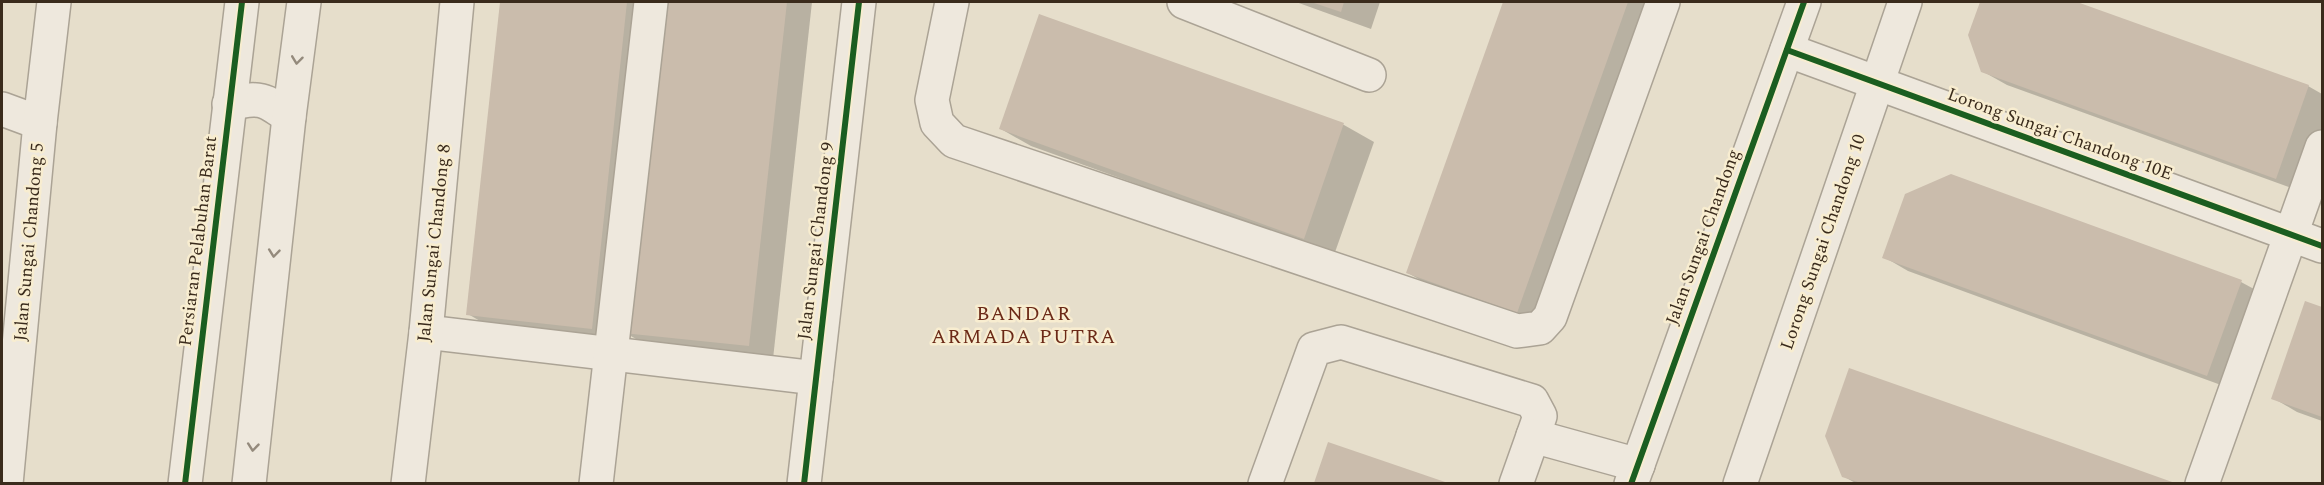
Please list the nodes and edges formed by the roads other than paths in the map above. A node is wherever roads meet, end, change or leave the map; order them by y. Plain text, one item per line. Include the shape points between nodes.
1 (54, 2) edge
2 (242, 2) edge
3 (304, 2) edge
4 (457, 2) edge
5 (651, 2) edge
6 (858, 2) edge
7 (952, 2) edge
8 (1184, 2) edge
9 (1663, 2) edge
10 (1804, 2) edge
11 (1905, 2) edge
12 (1787, 50) junction
13 (1369, 75) dead end
14 (1878, 83) junction
15 (229, 104) junction
16 (2, 109) edge
17 (289, 117) junction
18 (40, 123) junction
19 (2322, 147) edge
20 (2291, 234) junction
21 (2322, 246) edge
22 (426, 332) junction
23 (611, 354) junction
24 (816, 378) junction
25 (1533, 436) junction
26 (1634, 474) edge
27 (6, 483) edge
28 (185, 483) edge
29 (249, 483) edge
30 (408, 483) edge
31 (596, 483) edge
32 (804, 483) edge
33 (1265, 483) edge
34 (1516, 483) edge
35 (1740, 483) edge
36 (2202, 483) edge

1 - 18 street, Jalan Sungai Chandong 5
2 - 15 street, Persiaran Pelabuhan Barat
3 -> 17 street
4 - 22 street, Jalan Sungai Chandong 8
5 - 23 street
6 - 24 street, Jalan Sungai Chandong 9
7 - 9 street via 932,100 936,123 954,141 1517,331 1540,328 1550,317
8 - 13 street
10 - 12 street, Jalan Sungai Chandong
11 - 14 street, Lorong Sungai Chandong 10
12 - 14 street, Lorong Sungai Chandong 10E
12 - 26 street, Jalan Sungai Chandong
14 - 20 street, Lorong Sungai Chandong 10E
14 - 35 street, Lorong Sungai Chandong 10
15 - 17 street via 251,98 271,104
15 - 28 street, Persiaran Pelabuhan Barat
16 - 18 street
17 -> 29 street
18 - 27 street, Jalan Sungai Chandong 5
19 - 20 street
20 - 21 street, Lorong Sungai Chandong 10E
20 - 36 street
22 - 23 street
22 - 30 street, Jalan Sungai Chandong 8
23 - 24 street
23 - 31 street
24 - 32 street, Jalan Sungai Chandong 9
25 - 26 street
25 - 33 street via 1540,416 1532,401 1341,342 1314,349
25 - 34 street

